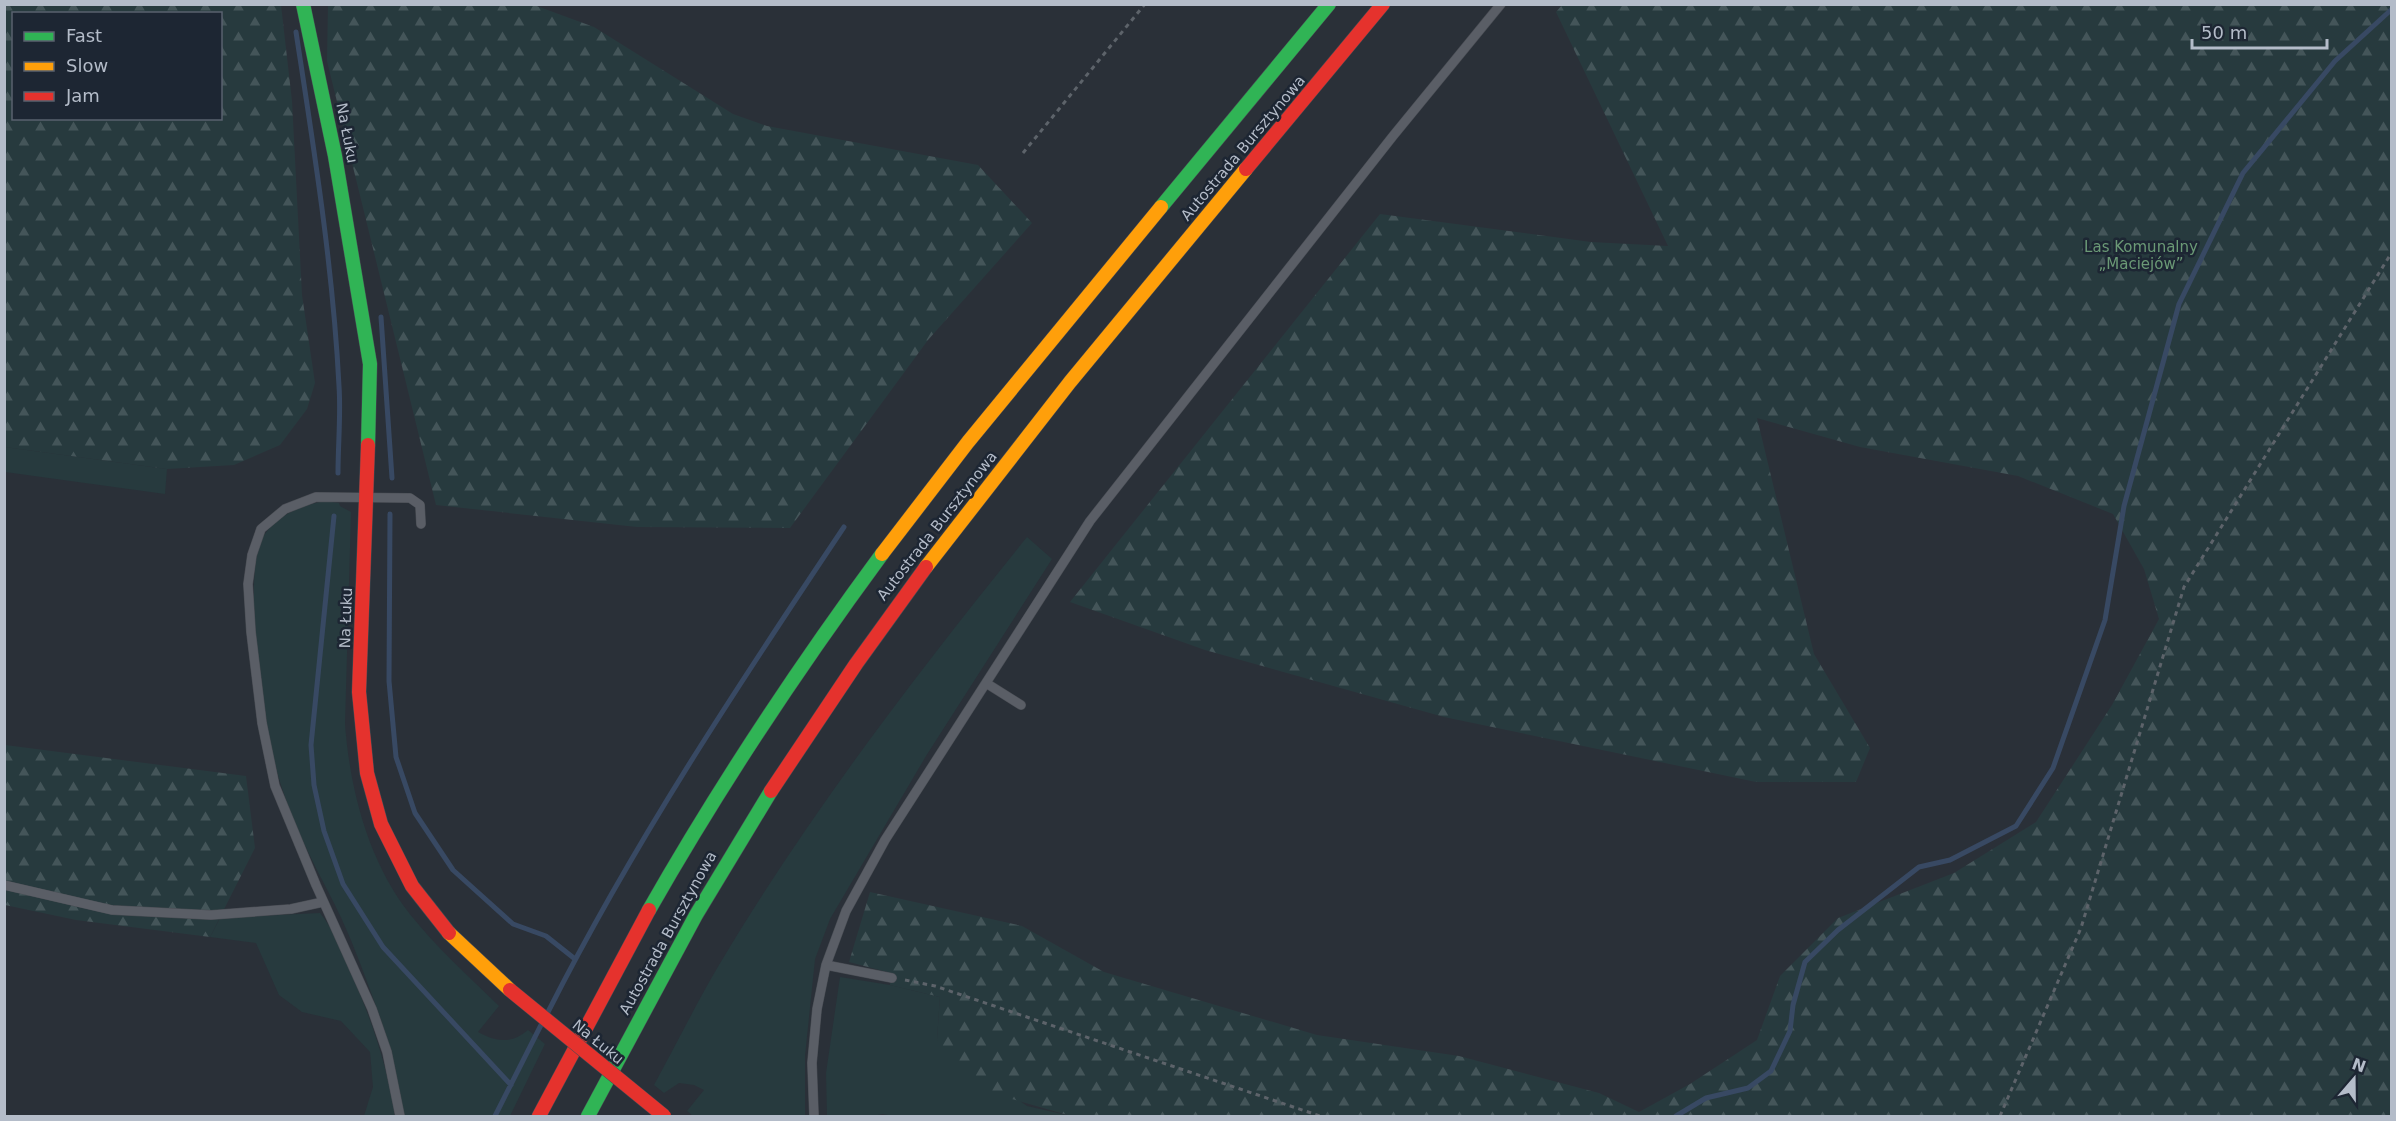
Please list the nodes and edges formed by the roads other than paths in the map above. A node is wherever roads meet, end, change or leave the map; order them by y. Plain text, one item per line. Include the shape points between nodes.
1 (303, 4) edge
2 (1329, 4) edge
3 (1383, 4) edge
4 (1501, 4) edge
5 (367, 496) junction
6 (421, 524) dead end
7 (986, 683) junction
8 (1021, 705) dead end
9 (4, 885) edge
10 (323, 902) junction
11 (826, 966) junction
12 (892, 978) road end
13 (400, 1116) edge
14 (539, 1116) edge
15 (588, 1116) edge
16 (664, 1116) edge
17 (814, 1116) edge

1 - 5 main road, Na Łuku via 332,138 370,364
2 - 14 main road, Autostrada Bursztynowa via 1020,378 855,591 710,808 638,928
3 - 15 main road, Autostrada Bursztynowa via 1039,422 890,615 752,819 678,945
4 - 7 lane via 1090,521
5 - 6 lane via 410,498 420,505
5 - 10 lane via 316,496 285,509 261,529 252,555 251,632 264,734 275,786
5 - 16 main road, Na Łuku, bridge via 359,692 364,752 375,808 396,857 426,906 466,950
7 - 8 lane
7 - 11 lane via 885,840 846,911
9 - 10 lane via 123,911 211,915 291,909
10 - 13 lane via 372,1009 387,1052
11 - 12 lane
11 - 17 lane via 812,1063

